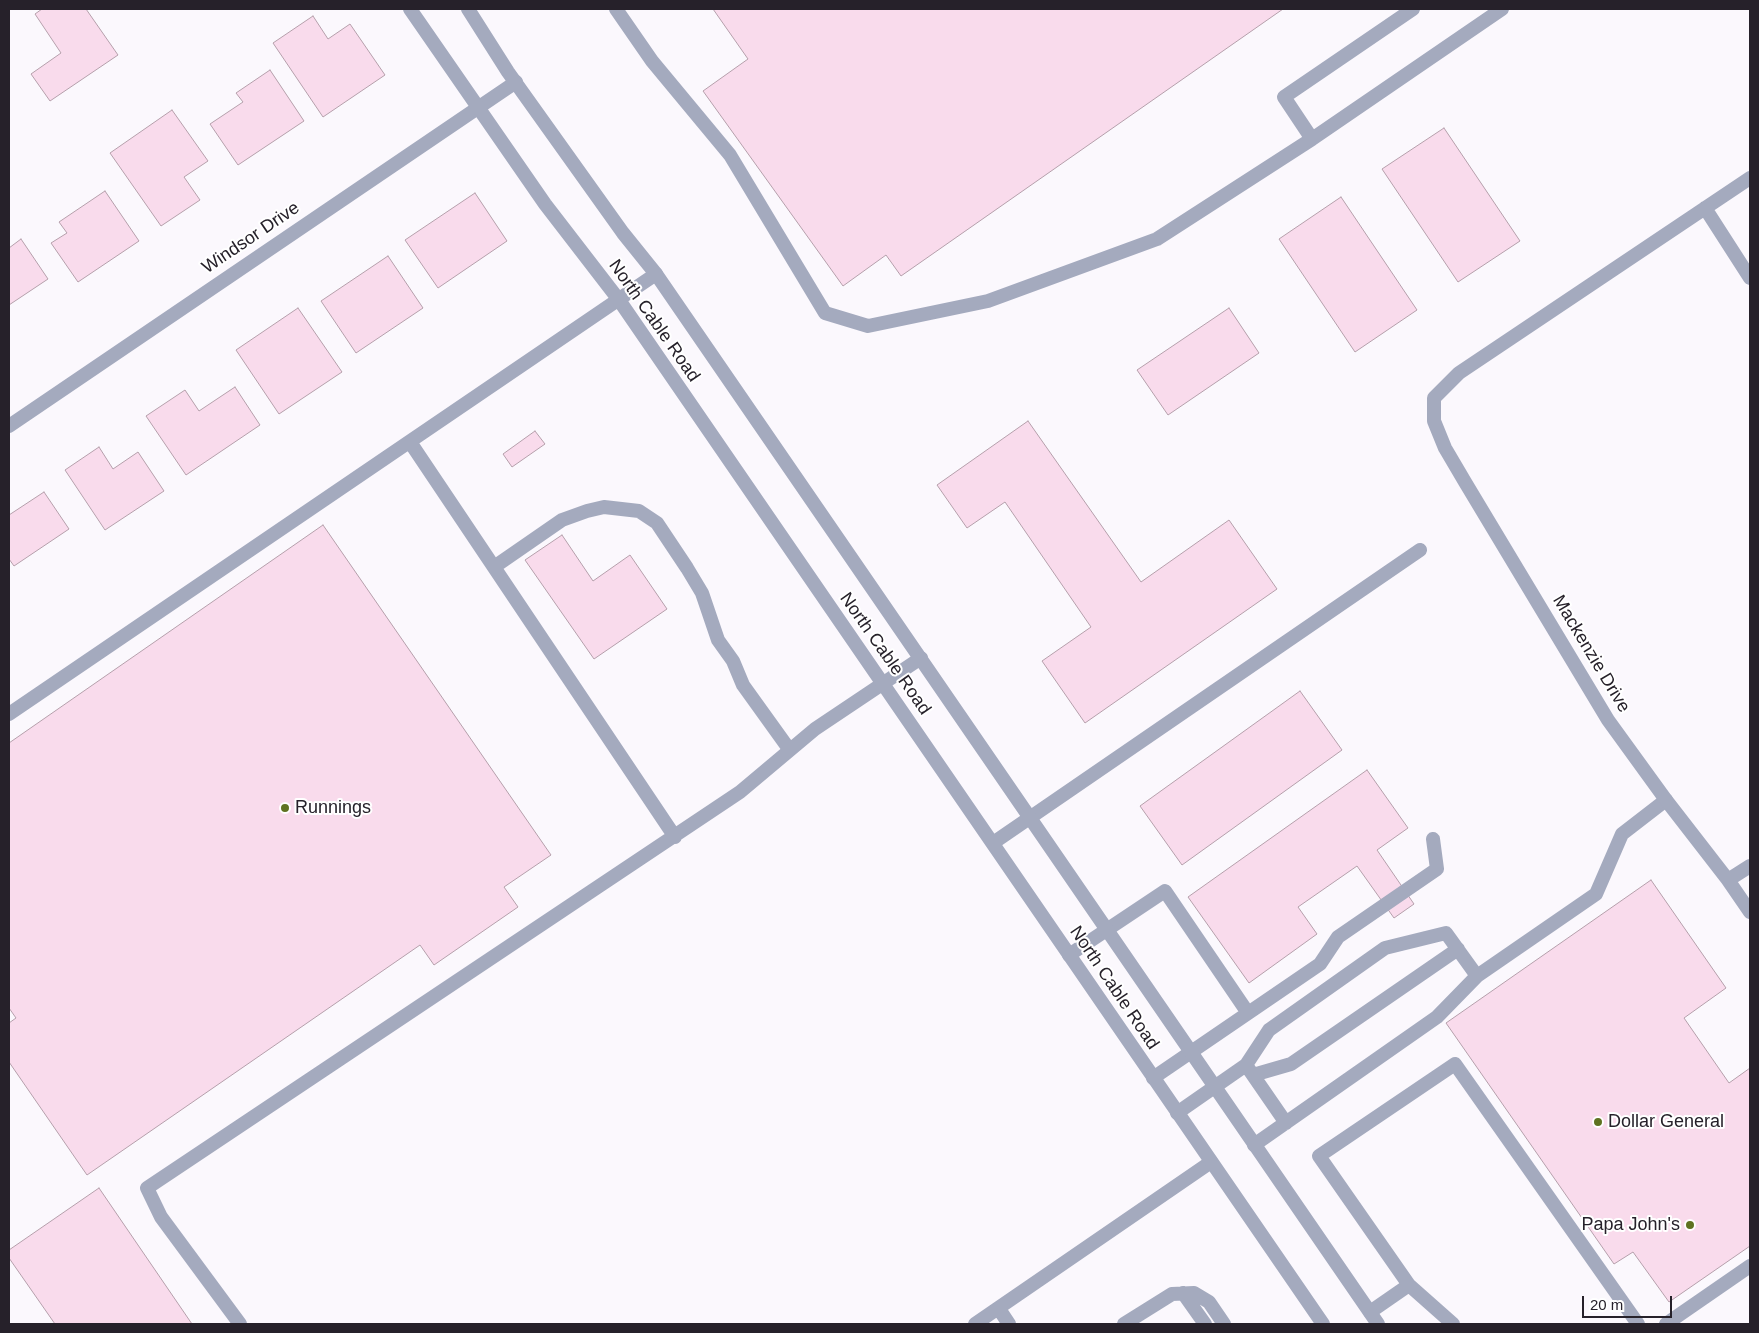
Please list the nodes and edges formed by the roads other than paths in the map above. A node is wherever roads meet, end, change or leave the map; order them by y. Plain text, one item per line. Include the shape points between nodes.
1 (410, 9) edge
2 (468, 9) edge
3 (616, 9) edge
4 (1412, 9) edge
5 (1502, 9) edge
6 (516, 82) junction
7 (477, 106) junction
8 (1312, 139) junction
9 (1750, 178) edge
10 (1705, 208) junction
11 (656, 274) junction
12 (1750, 278) edge
13 (619, 300) junction
14 (9, 426) edge
15 (410, 442) junction
16 (1420, 550) dead end
17 (494, 567) junction
18 (921, 658) junction
19 (882, 683) junction
20 (9, 714) edge
21 (789, 749) junction
22 (1666, 800) junction
23 (1030, 817) junction
24 (675, 837) junction
25 (1433, 839) dead end
26 (992, 843) junction
27 (1750, 866) edge
28 (1728, 880) junction
29 (1750, 912) edge
30 (1107, 930) junction
31 (1458, 949) junction
32 (1069, 955) junction
33 (1478, 976) junction
34 (1248, 1013) junction
35 (1191, 1052) junction
36 (1250, 1070) junction
37 (1153, 1078) junction
38 (1215, 1087) junction
39 (1177, 1113) junction
40 (1286, 1123) junction
41 (1254, 1145) junction
42 (1211, 1162) junction
43 (1750, 1266) edge
44 (1409, 1285) junction
45 (1183, 1293) junction
46 (999, 1309) junction
47 (1370, 1312) junction
48 (240, 1324) edge
49 (975, 1324) edge
50 (1009, 1324) edge
51 (1124, 1324) edge
52 (1205, 1324) edge
53 (1224, 1324) edge
54 (1323, 1324) edge
55 (1378, 1324) edge
56 (1453, 1324) edge
57 (1638, 1324) edge
58 (1666, 1324) edge

1 - 7 street, North Cable Road
2 - 6 street, North Cable Road
3 - 8 street via 652,61 730,155 825,313 868,326 988,300 1157,239
4 - 8 street via 1284,97
5 - 8 street
6 - 7 street, Windsor Drive
6 - 11 street, North Cable Road via 623,233
7 - 13 street, North Cable Road via 545,204
7 - 14 street, Windsor Drive
9 - 10 street
10 - 12 street
10 - 22 street, Mackenzie Drive via 1460,373 1434,398 1434,421 1445,448 1608,720
11 - 13 street
11 - 18 street, North Cable Road
13 - 15 street
13 - 19 street, North Cable Road
15 - 17 street
15 - 20 street
16 - 23 street
17 - 21 street via 562,520 604,507 639,511 657,523 687,568 702,593 718,640 733,661 743,685
17 - 24 street
18 - 19 street
18 - 23 street, North Cable Road
19 - 21 street
19 - 26 street, North Cable Road
21 - 24 street via 740,792
22 - 28 street, Mackenzie Drive
22 - 33 street via 1622,834 1596,894
23 - 26 street
23 - 30 street, North Cable Road
24 - 48 street via 146,1188 161,1217
25 - 34 street via 1437,869 1338,937 1320,964
26 - 32 street, North Cable Road
27 - 28 street
28 - 29 street, Mackenzie Drive
30 - 32 street
30 - 34 street via 1165,891
30 - 35 street, North Cable Road
31 - 33 street
31 - 36 street via 1291,1064
31 - 36 street via 1446,933 1385,948 1268,1030
32 - 37 street, North Cable Road
33 - 40 street via 1436,1017
34 - 35 street
35 - 37 street
35 - 38 street, North Cable Road
36 - 38 street
36 - 40 street
37 - 39 street, North Cable Road
38 - 39 street
38 - 41 street, North Cable Road
39 - 42 street, North Cable Road
40 - 41 street
41 - 47 street, North Cable Road
42 - 46 street
42 - 54 street, North Cable Road
43 - 58 street
44 - 47 street
44 - 56 street
44 - 57 street via 1319,1156 1456,1064
45 - 51 street via 1172,1294
45 - 52 street
45 - 53 street via 1194,1292 1209,1302
46 - 49 street
46 - 50 street
47 - 55 street, North Cable Road

